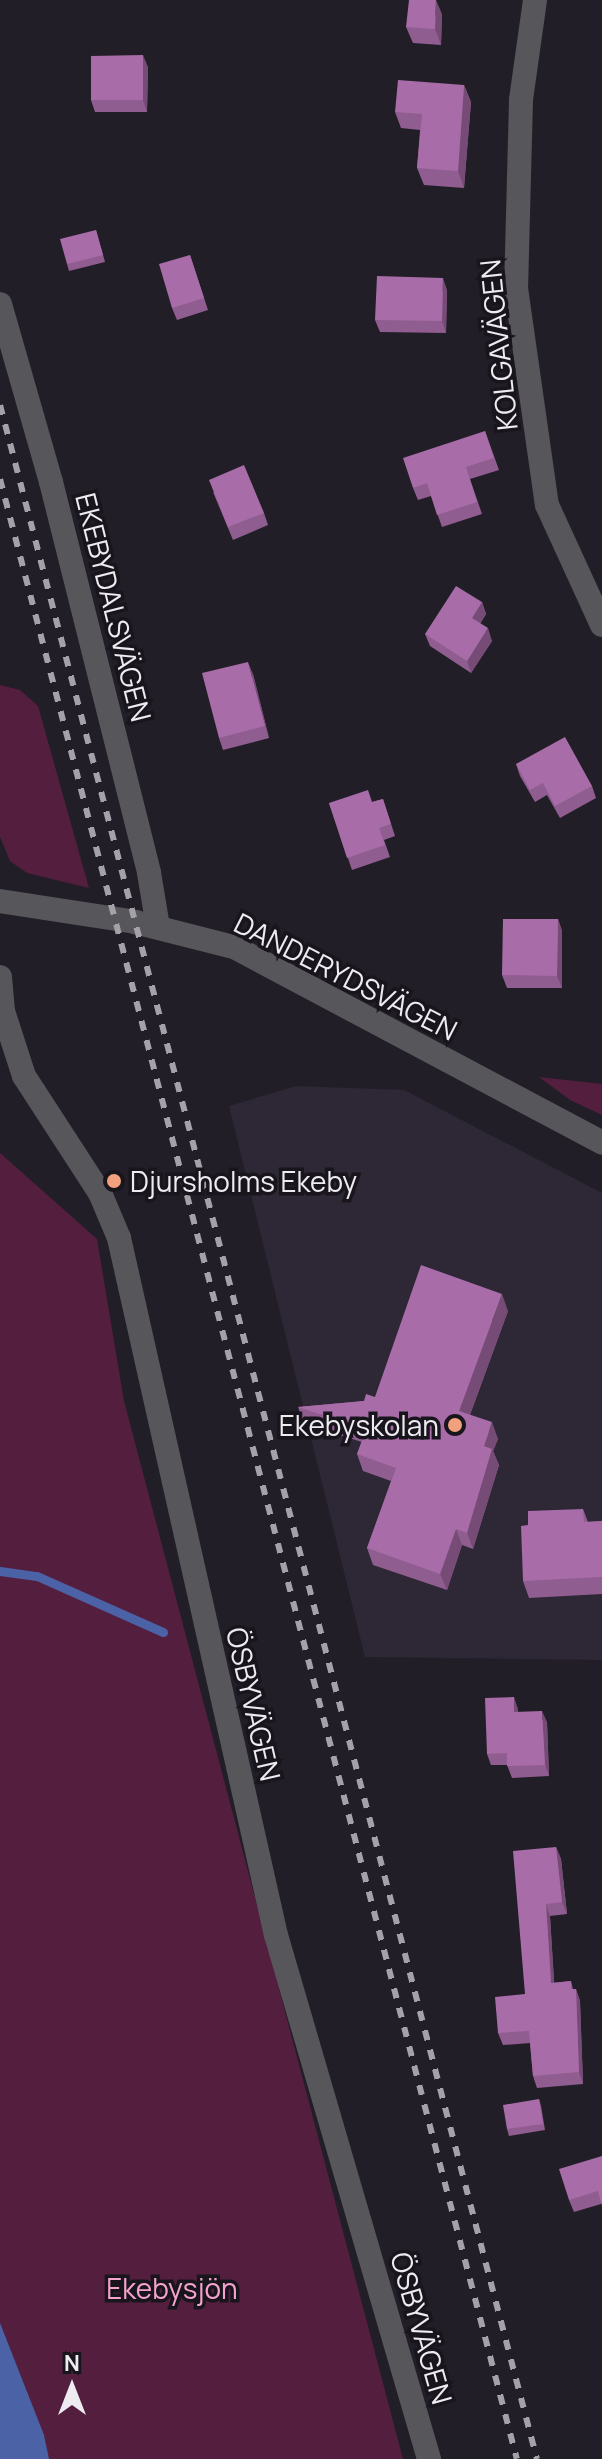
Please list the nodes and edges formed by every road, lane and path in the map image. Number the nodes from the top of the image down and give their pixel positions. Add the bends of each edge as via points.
1 (535, 0) edge
2 (0, 304) edge
3 (602, 625) edge
4 (0, 901) edge
5 (158, 927) junction
6 (0, 977) edge
7 (6, 1044) edge
8 (602, 1143) edge
9 (429, 2459) edge

1 - 3 street, KOLGAVÄGEN via 521,100 516,288 547,505
2 - 5 street, EKEBYDALSVÄGEN via 74,572
4 - 5 street, DANDERYDSVÄGEN
5 - 8 street, DANDERYDSVÄGEN via 234,947
6 - 7 street, ÖSBYVÄGEN
7 - 9 street, ÖSBYVÄGEN via 100,1193 119,1238 276,1935

